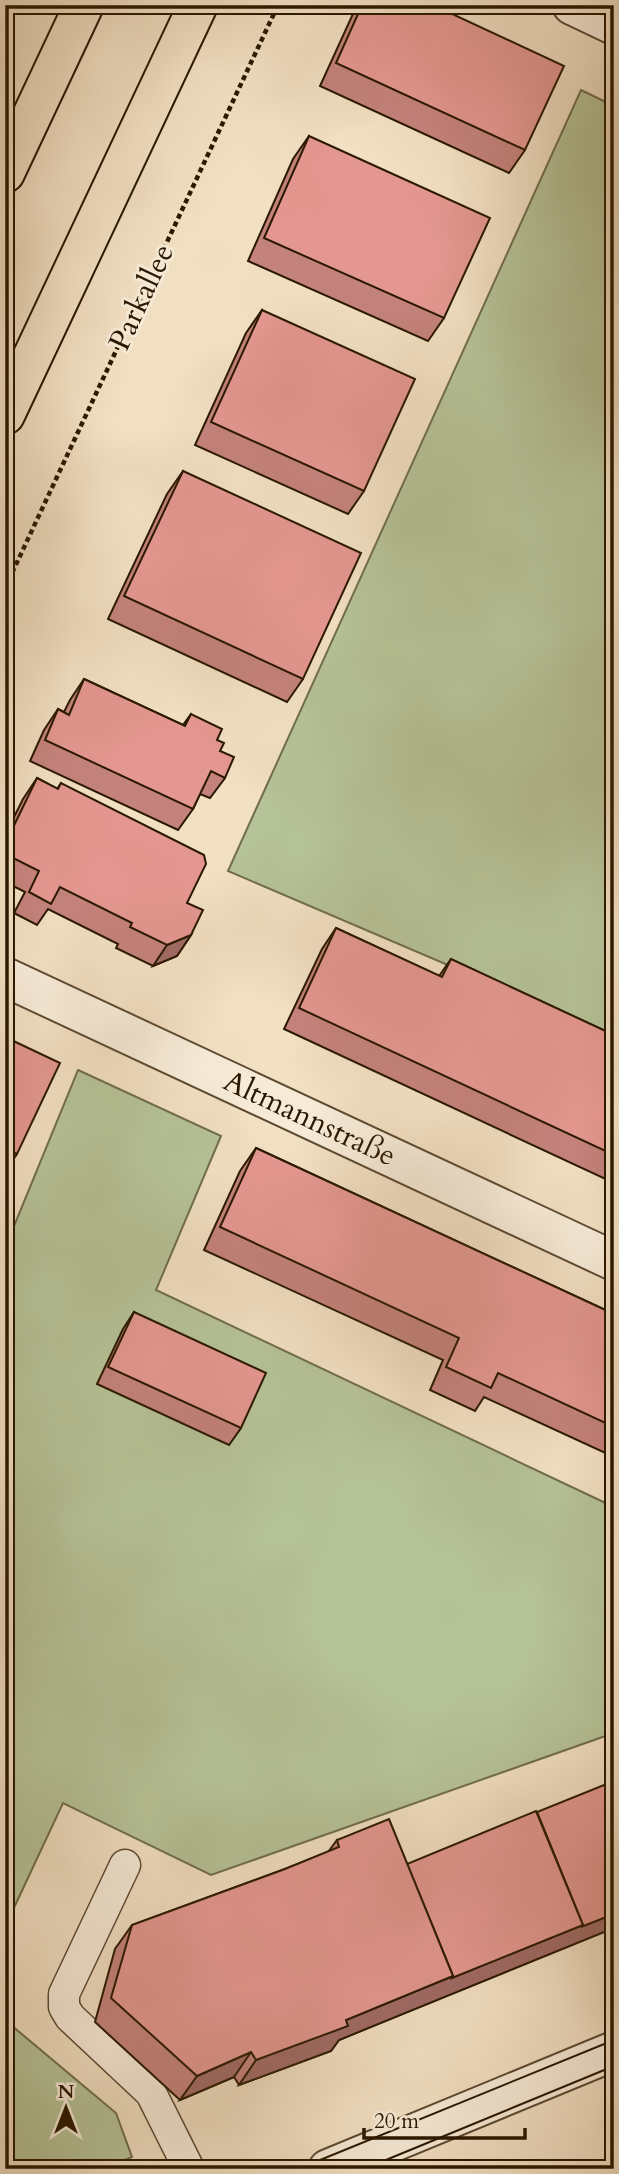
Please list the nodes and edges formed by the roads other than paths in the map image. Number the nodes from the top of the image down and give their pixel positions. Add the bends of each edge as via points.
1 (84, 5) edge
2 (198, 5) edge
3 (572, 5) edge
4 (614, 24) edge
5 (5, 173) edge
6 (5, 415) edge
7 (5, 977) edge
8 (614, 1261) edge
9 (125, 1865) dead end
10 (614, 2051) edge
11 (189, 2169) edge
12 (328, 2169) edge

1 - 5 main road
2 - 6 main road
3 - 4 street
7 - 8 street, Altmannstraße
9 - 11 lane via 64,1994 64,2007 151,2093
10 - 12 street

